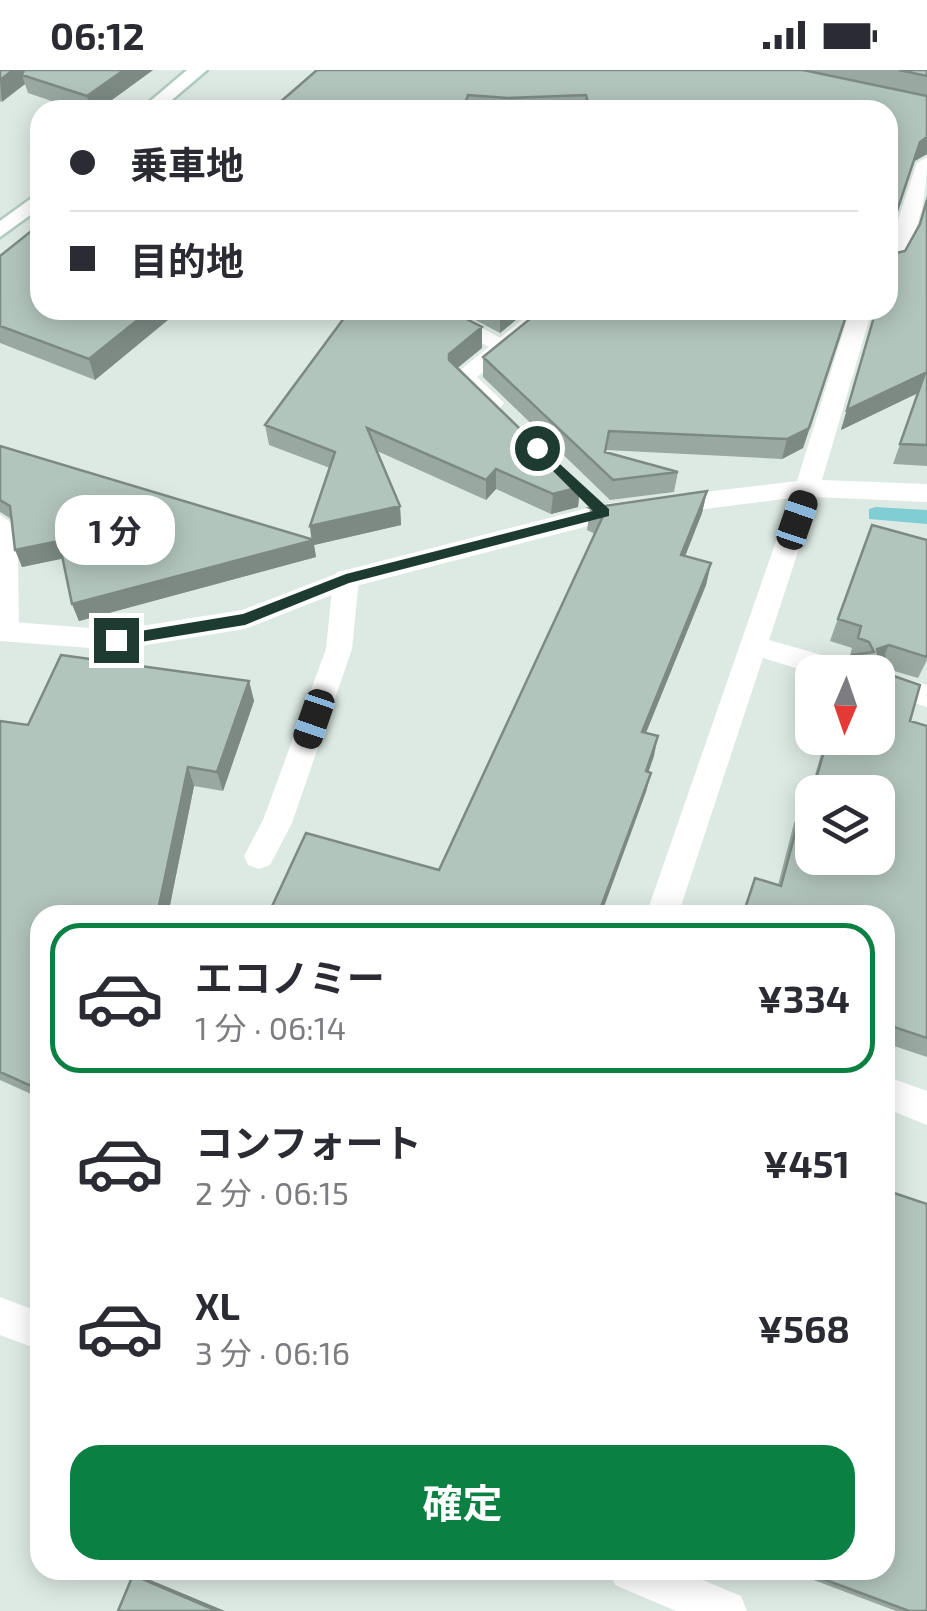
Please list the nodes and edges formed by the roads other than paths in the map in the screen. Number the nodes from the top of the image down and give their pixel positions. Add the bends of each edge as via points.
1 (198, 70) edge
2 (160, 100) edge
3 (927, 163) edge
4 (30, 206) edge
5 (0, 231) edge
6 (898, 245) edge
7 (927, 251) edge
8 (898, 255) edge
9 (451, 320) edge
10 (535, 320) edge
11 (858, 320) edge
12 (503, 345) junction
13 (515, 426) edge
14 (578, 488) edge
15 (808, 488) junction
16 (927, 493) edge
17 (604, 513) junction
18 (0, 524) edge
19 (346, 579) junction
20 (3, 632) edge
21 (754, 646) junction
22 (795, 657) edge
23 (895, 686) edge
24 (927, 696) edge
25 (259, 856) dead end
26 (665, 905) edge
27 (895, 1096) edge
28 (927, 1108) edge
29 (0, 1316) edge
30 (30, 1328) edge
31 (653, 1580) edge
32 (726, 1611) edge

1 - 2 street
3 - 6 street
4 - 5 street
7 - 8 street
9 - 12 street
10 - 12 street
11 - 15 street
12 - 13 street via 463,376
14 - 17 street
15 - 16 street
15 - 17 street
15 - 21 street
17 - 19 street
18 - 20 street
19 - 20 street via 245,619 116,640
19 - 25 street via 339,649
21 - 22 street
21 - 26 street
23 - 24 street
27 - 28 street
29 - 30 street
31 - 32 street

